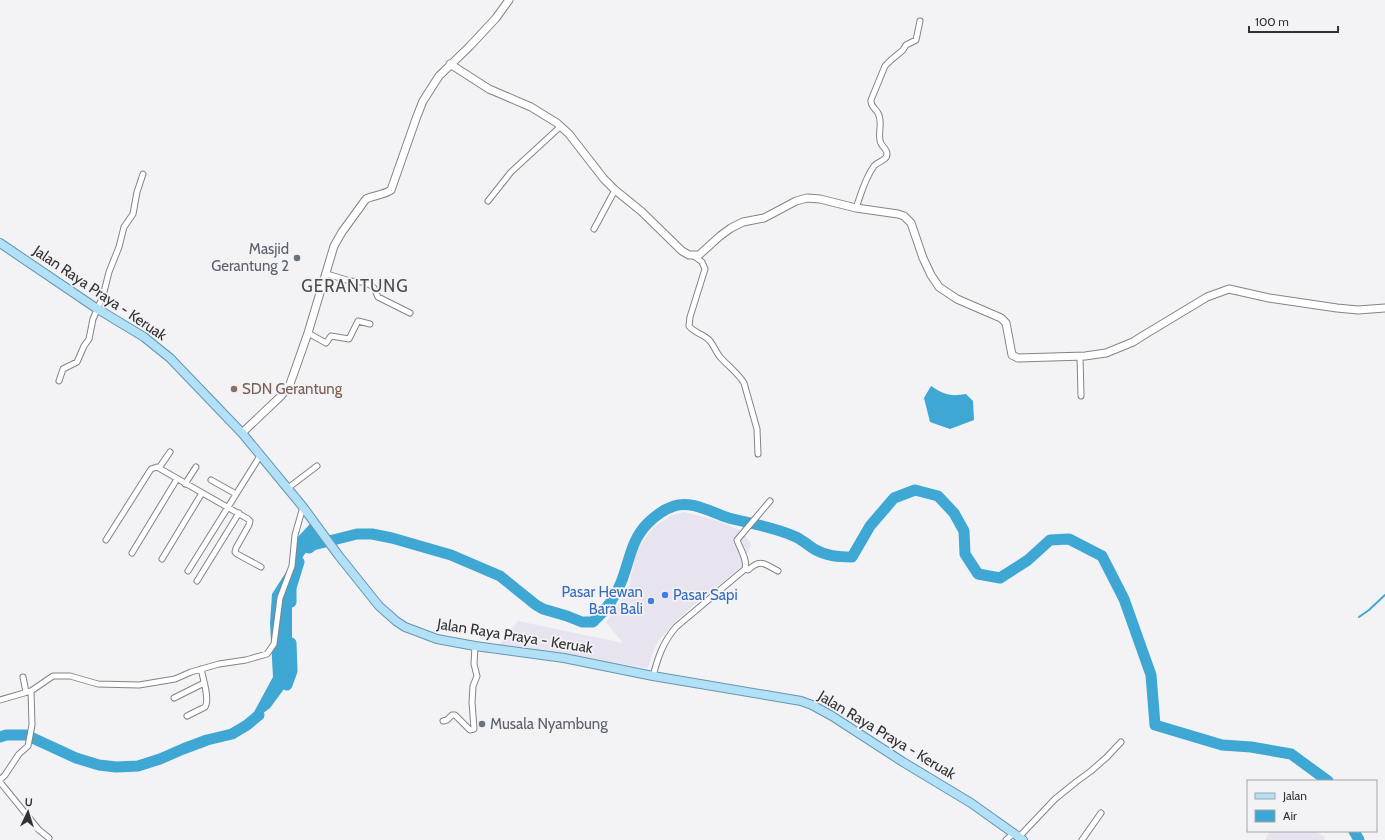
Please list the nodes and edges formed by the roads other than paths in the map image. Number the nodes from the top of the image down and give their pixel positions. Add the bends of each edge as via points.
1 (509, 0) edge
2 (920, 22) dead end
3 (450, 64) junction
4 (561, 126) junction
5 (143, 174) dead end
6 (615, 190) junction
7 (488, 201) dead end
8 (856, 208) junction
9 (594, 229) dead end
10 (0, 243) edge
11 (694, 256) junction
12 (326, 274) junction
13 (96, 308) junction
14 (1385, 308) edge
15 (410, 313) dead end
16 (370, 324) dead end
17 (308, 333) junction
18 (1080, 356) junction
19 (59, 381) dead end
20 (1081, 396) dead end
21 (242, 433) junction
22 (170, 452) dead end
23 (758, 454) dead end
24 (260, 456) junction
25 (317, 466) dead end
26 (196, 467) dead end
27 (158, 468) junction
28 (177, 479) junction
29 (211, 480) dead end
30 (185, 484) junction
31 (288, 488) junction
32 (202, 493) junction
33 (236, 494) junction
34 (770, 501) dead end
35 (303, 506) junction
36 (228, 507) junction
37 (239, 513) junction
38 (106, 540) dead end
39 (132, 553) dead end
40 (162, 559) dead end
41 (261, 567) dead end
42 (745, 569) junction
43 (188, 571) dead end
44 (778, 571) dead end
45 (197, 581) dead end
46 (475, 646) junction
47 (201, 669) junction
48 (653, 676) junction
49 (23, 677) dead end
50 (204, 683) junction
51 (29, 692) junction
52 (174, 698) dead end
53 (0, 700) edge
54 (187, 716) dead end
55 (443, 721) dead end
56 (1121, 742) dead end
57 (0, 781) edge
58 (1101, 813) dead end
59 (1018, 837) edge
60 (49, 838) dead end
61 (1006, 840) edge
62 (1082, 840) edge

1 - 3 street via 470,46
2 - 8 street via 916,40 906,44 903,50 888,62 871,100 880,116 879,140 887,156 873,168
3 - 4 street via 489,89 532,107
3 - 12 street via 439,76 424,101 402,154 391,190 366,199 334,246
4 - 6 street
4 - 7 street via 511,172
5 - 13 street via 132,214 124,227 103,296
6 - 9 street
6 - 11 street via 641,211 682,252
8 - 11 street via 820,199 802,199 764,218 743,222 731,228 701,254
8 - 18 street via 898,214 909,220 923,258 935,281 957,299 1001,318 1006,323 1011,350 1015,357
10 - 13 main road, Jalan Raya Praya - Keruak
11 - 23 street via 702,262 705,269 690,317 690,326 705,336 719,355 741,377 757,429
12 - 15 street via 370,284 378,297
12 - 17 street
13 - 19 street via 89,339 77,362 63,370
13 - 21 main road, Jalan Raya Praya - Keruak via 144,337 163,352
14 - 18 street via 1337,308 1229,289 1207,297 1133,342 1106,353
16 - 17 street via 358,321 348,339 331,336 327,343
17 - 21 street via 286,392
18 - 20 street
21 - 24 main road, Jalan Raya Praya - Keruak
22 - 27 street
24 - 31 main road, Jalan Raya Praya - Keruak
24 - 33 street
25 - 31 street
26 - 30 street
27 - 28 street
27 - 38 street via 151,469
28 - 30 street
28 - 39 street
29 - 33 street
30 - 32 street
31 - 35 main road, Jalan Raya Praya - Keruak
32 - 36 street
32 - 40 street
33 - 36 street
34 - 42 street via 737,540 746,564
35 - 46 main road, Jalan Raya Praya - Keruak via 379,606 396,621 437,639
35 - 47 street via 295,535 292,566 280,598 275,640 271,650 263,656
36 - 37 street
36 - 43 street
37 - 41 street via 250,523 236,552
37 - 45 street
42 - 44 street via 748,570 760,562
42 - 48 street via 667,637
46 - 48 main road, Jalan Raya Praya - Keruak via 564,658
46 - 55 street via 474,664 477,676 473,686 472,702 474,729 470,730 455,715
47 - 50 street
47 - 51 street via 174,679 134,686 98,684 70,676 52,676
48 - 59 main road, Jalan Raya Praya - Keruak via 791,698 812,705 971,803
49 - 51 street
50 - 52 street
50 - 54 street via 207,706
51 - 53 street
51 - 57 street via 31,730 28,746 19,754
56 - 59 street via 1102,762 1055,799
57 - 60 street via 39,830
58 - 62 street
59 - 61 street

